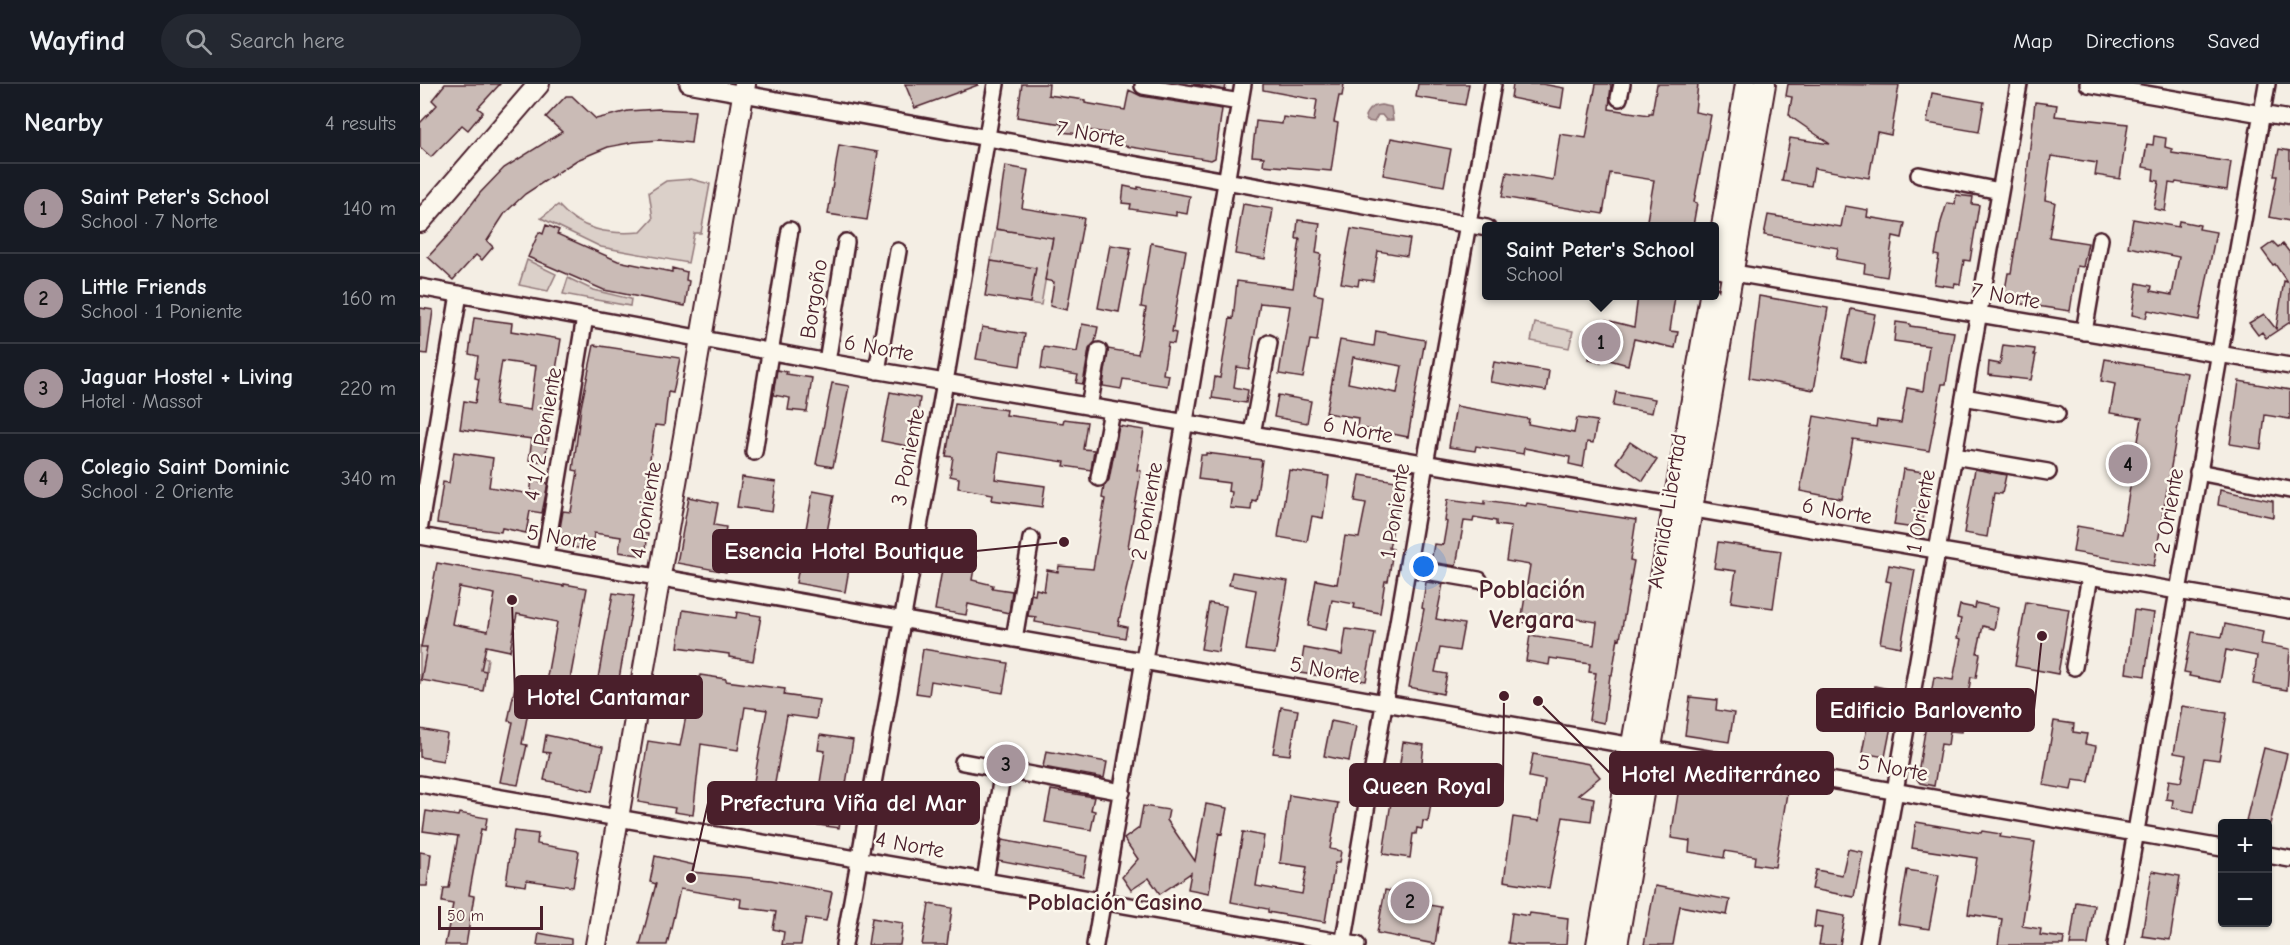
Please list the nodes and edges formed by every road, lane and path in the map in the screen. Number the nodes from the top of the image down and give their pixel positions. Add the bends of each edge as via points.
1 (539, 84) edge
2 (688, 84) edge
3 (996, 84) edge
4 (1243, 84) edge
5 (1493, 84) edge
6 (1746, 84) edge
7 (1765, 84) edge
8 (2019, 84) edge
9 (2088, 84) edge
10 (2266, 84) edge
11 (1143, 86) dead end
12 (744, 89) edge
13 (1240, 102) junction
14 (2261, 114) junction
15 (2290, 119) edge
16 (987, 138) junction
17 (1919, 176) dead end
18 (1226, 181) junction
19 (2000, 191) junction
20 (422, 216) edge
21 (1467, 225) junction
22 (1482, 227) edge
23 (790, 230) dead end
24 (2100, 239) dead end
25 (846, 242) dead end
26 (898, 251) dead end
27 (1721, 270) edge
28 (420, 287) edge
29 (459, 294) junction
30 (1709, 300) edge
31 (1716, 300) edge
32 (1979, 314) junction
33 (585, 318) junction
34 (2084, 332) junction
35 (699, 339) junction
36 (1269, 343) dead end
37 (1099, 351) dead end
38 (771, 352) junction
39 (2219, 354) junction
40 (826, 362) junction
41 (2290, 366) edge
42 (877, 371) junction
43 (945, 382) junction
44 (1964, 397) junction
45 (1089, 407) junction
46 (1112, 411) junction
47 (2057, 414) dead end
48 (1184, 423) junction
49 (1252, 434) junction
50 (754, 452) dead end
51 (1954, 456) junction
52 (1425, 464) junction
53 (2048, 472) dead end
54 (2198, 472) junction
55 (1099, 478) dead end
56 (2290, 490) edge
57 (1682, 507) junction
58 (420, 525) edge
59 (420, 536) edge
60 (1031, 539) dead end
61 (1937, 551) junction
62 (545, 557) junction
63 (1408, 568) junction
64 (2090, 576) junction
65 (659, 577) junction
66 (1479, 580) dead end
67 (2177, 591) junction
68 (2290, 610) edge
69 (901, 619) junction
70 (1014, 639) junction
71 (1144, 661) junction
72 (2074, 667) dead end
73 (1384, 703) junction
74 (1630, 745) junction
75 (1650, 749) junction
76 (963, 762) dead end
77 (1003, 770) junction
78 (420, 784) edge
79 (1895, 791) junction
80 (1122, 792) junction
81 (618, 818) junction
82 (2135, 832) junction
83 (2218, 847) edge
84 (2272, 856) edge
85 (858, 859) junction
86 (2290, 859) edge
87 (985, 881) junction
88 (1103, 901) junction
89 (1348, 944) edge
90 (596, 945) edge
91 (844, 945) edge
92 (1095, 945) edge
93 (1597, 945) edge
94 (1617, 945) edge
95 (1869, 945) edge
96 (2116, 945) edge

1 - 20 main road
2 - 12 street, 7 Norte
3 - 16 street, 3 Poniente
4 - 13 street, 2 Poniente
5 - 21 street, 1 Poniente
6 - 27 main road, Avenida Libertad
7 - 27 main road, Avenida Libertad
8 - 19 street, 1 Oriente
9 - 14 street
10 - 14 street, 2 Oriente
11 - 13 street
12 - 16 street, 7 Norte
12 - 35 main road, 4 Poniente
13 - 18 street, 2 Poniente
14 - 15 street
14 - 39 street, 2 Oriente
16 - 18 street, 7 Norte
16 - 43 street, 3 Poniente
17 - 19 street
18 - 21 street, 7 Norte
18 - 48 street, 2 Poniente
19 - 32 street, 1 Oriente
21 - 22 street, 7 Norte
21 - 52 street, 1 Poniente
23 - 38 street
24 - 34 street
25 - 40 street, Borgoño
26 - 42 street
27 - 32 street, 7 Norte
28 - 29 street, 6 Norte
29 - 33 street, 6 Norte
29 - 58 street
30 - 57 main road, Avenida Libertad
31 - 57 main road, Avenida Libertad
32 - 34 street, 7 Norte
32 - 44 street, 1 Oriente
33 - 35 street, 6 Norte
33 - 62 street, 4 1/2 Poniente
34 - 39 street, 7 Norte
35 - 38 street, 6 Norte
35 - 65 main road, 4 Poniente
36 - 49 street
37 - 45 street
38 - 40 street, 6 Norte
38 - 50 street
39 - 41 street, 7 Norte
39 - 54 street, 2 Oriente
40 - 42 street, 6 Norte
42 - 43 street, 6 Norte
43 - 45 street, 6 Norte
43 - 69 street, 3 Poniente
44 - 47 street
44 - 51 street, 1 Oriente
45 - 46 street, 6 Norte
46 - 48 street, 6 Norte
46 - 55 street
48 - 49 street, 6 Norte
48 - 71 street, 2 Poniente
49 - 52 street, 6 Norte
51 - 53 street
51 - 61 street, 1 Oriente
52 - 57 street, 6 Norte
52 - 63 street, 1 Poniente
54 - 56 street
54 - 67 street, 2 Oriente
57 - 61 street, 6 Norte
57 - 74 main road, Avenida Libertad
57 - 75 main road, Avenida Libertad
59 - 62 street, 5 Norte
60 - 70 street
61 - 64 street, 6 Norte
61 - 79 street, 1 Oriente
62 - 65 street, 5 Norte
63 - 66 street
63 - 73 street, 1 Poniente
64 - 67 street, 6 Norte
64 - 72 street
65 - 69 street, 5 Norte
65 - 81 main road, 4 Poniente
67 - 68 street, 6 Norte
67 - 82 street, 2 Oriente
69 - 70 street, 5 Norte
69 - 85 street, 3 Poniente
70 - 71 street, 5 Norte
71 - 73 street, 5 Norte
71 - 80 street, 2 Poniente
73 - 74 street, 5 Norte
73 - 89 street, 1 Poniente
74 - 75 street, 5 Norte
74 - 93 main road, Avenida Libertad
75 - 79 street, 5 Norte
75 - 94 main road, Avenida Libertad
76 - 77 street
77 - 80 street
77 - 87 street
78 - 81 street, 4 Norte
79 - 82 street, 5 Norte
79 - 95 street, 1 Oriente
80 - 88 street, 2 Poniente
81 - 85 street, 4 Norte
81 - 90 main road, 4 Poniente
82 - 83 street, 5 Norte
82 - 96 street, 2 Oriente
84 - 86 street
85 - 87 street, 4 Norte
85 - 91 street, 3 Poniente
87 - 88 street, 4 Norte
88 - 89 street, 4 Norte
88 - 92 street, 2 Poniente

